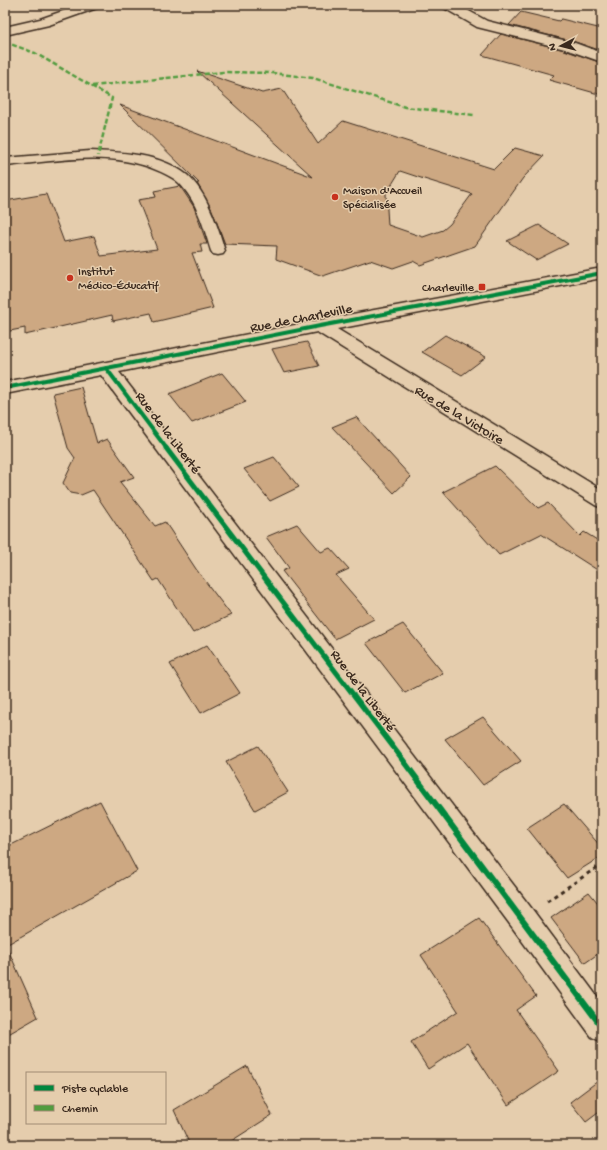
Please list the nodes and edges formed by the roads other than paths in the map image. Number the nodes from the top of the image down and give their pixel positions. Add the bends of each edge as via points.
1 (92, 5) edge
2 (448, 5) edge
3 (5, 31) edge
4 (602, 58) edge
5 (5, 162) edge
6 (218, 251) dead end
7 (602, 273) edge
8 (320, 326) junction
9 (106, 368) junction
10 (5, 388) edge
11 (602, 500) edge
12 (602, 1027) edge

1 - 3 street via 44,22
2 - 4 street via 482,24 570,46
5 - 6 lane via 87,155 160,164 184,179 199,201
7 - 8 street, Rue de Charleville
8 - 9 street, Rue de Charleville
8 - 11 street, Rue de la Victoire
9 - 10 street, Rue de Charleville
9 - 12 street, Rue de la Liberté

